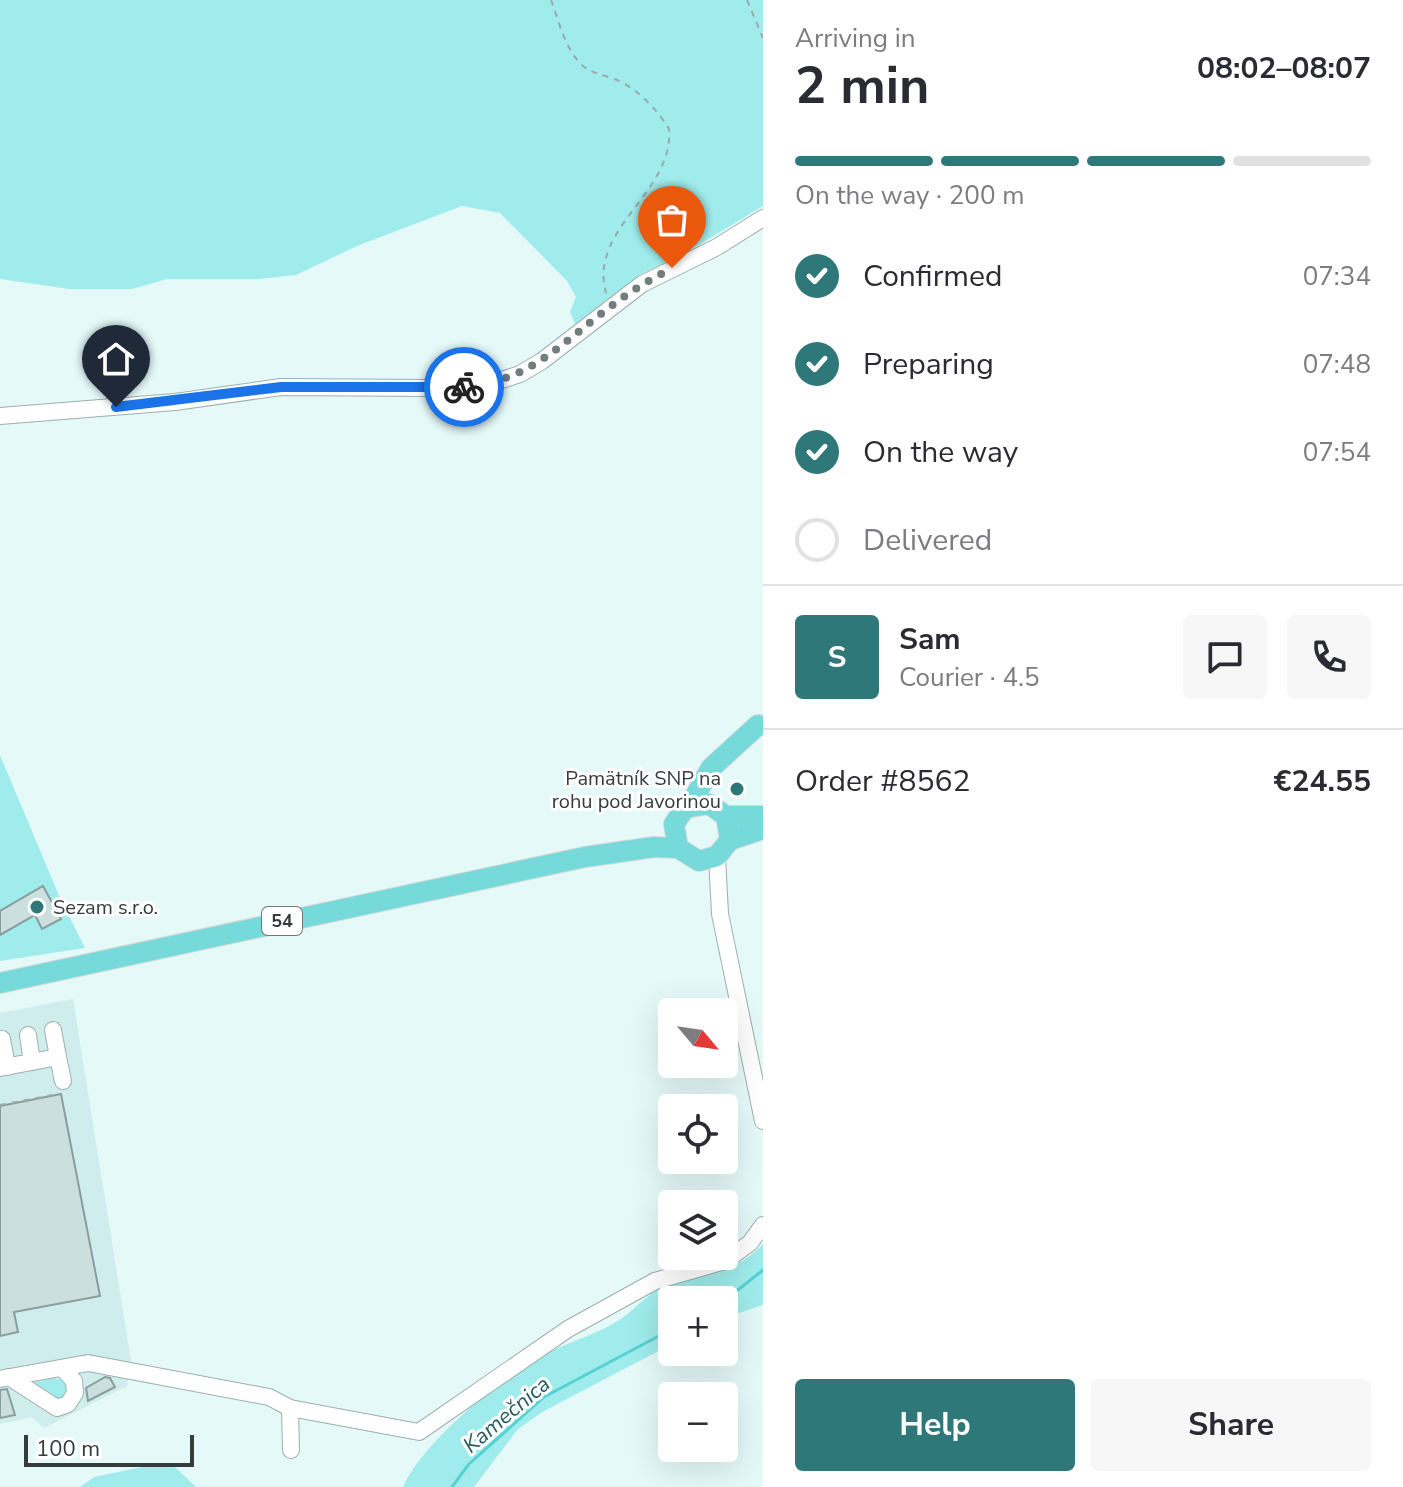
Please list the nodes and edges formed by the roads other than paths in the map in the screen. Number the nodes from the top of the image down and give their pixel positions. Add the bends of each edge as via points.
1 (763, 218) edge
2 (0, 416) edge
3 (760, 723) edge
4 (690, 805) junction
5 (722, 812) junction
6 (763, 816) edge
7 (674, 824) junction
8 (763, 829) edge
9 (724, 848) junction
10 (685, 854) junction
11 (585, 857) junction
12 (720, 914) junction
13 (0, 983) edge
14 (53, 1030) dead end
15 (28, 1035) dead end
16 (2, 1039) edge
17 (58, 1057) junction
18 (32, 1062) junction
19 (3, 1068) edge
20 (64, 1087) road end
21 (763, 1121) edge
22 (763, 1225) edge
23 (62, 1368) junction
24 (4, 1378) edge
25 (290, 1408) junction
26 (291, 1450) dead end

1 - 2 street via 642,284 542,361 496,382 431,388 281,387 175,402
3 - 4 main road via 711,768
3 - 5 main road via 716,780
4 - 5 main road
4 - 7 main road, 54
5 - 6 main road
5 - 9 main road
7 - 10 main road
7 - 11 main road, 54 via 649,838
8 - 9 main road, 54
9 - 10 main road, 54 via 706,861
9 - 12 street
10 - 11 main road, 54 via 654,847
10 - 12 street via 708,881
11 - 13 main road, 54
12 - 21 street
14 - 17 street
15 - 18 street
16 - 19 street
17 - 18 street
17 - 20 street
18 - 19 street
22 - 25 street via 750,1243 725,1261 655,1281 568,1329 419,1432
23 - 24 street
23 - 24 street via 74,1381 75,1393 57,1408
23 - 25 street via 88,1363 125,1369 269,1397
25 - 26 street

